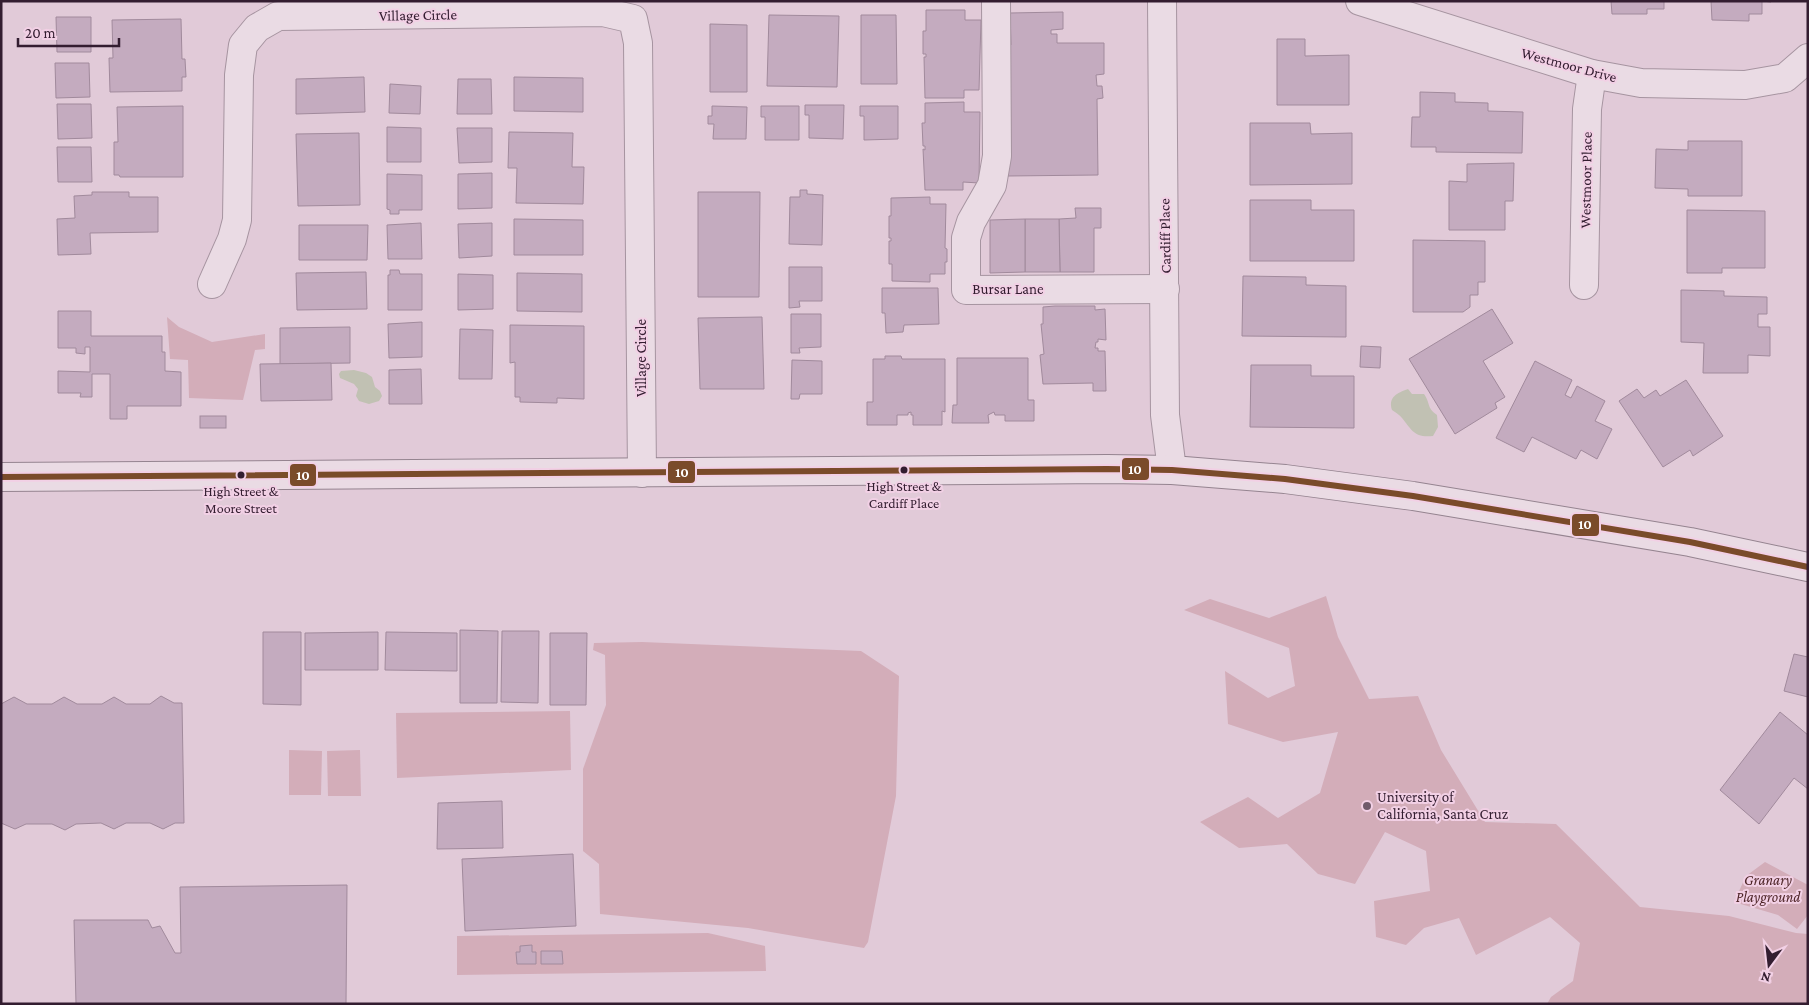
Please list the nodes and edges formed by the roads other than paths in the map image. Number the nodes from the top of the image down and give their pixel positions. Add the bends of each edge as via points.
1 (996, 1) edge
2 (1162, 1) edge
3 (1360, 1) edge
4 (1808, 58) edge
5 (1592, 74) junction
6 (212, 284) dead end
7 (1584, 285) dead end
8 (1165, 289) junction
9 (1172, 470) junction
10 (642, 473) junction
11 (1, 476) edge
12 (1808, 567) edge

1 - 8 street, Bursar Lane via 997,156 992,186 971,222 966,238 966,290
2 - 8 street, Cardiff Place
3 - 5 street, Westmoor Drive
4 - 5 street, Westmoor Drive via 1785,78 1745,85 1640,83
5 - 7 street, Westmoor Place via 1586,110
6 - 10 street, Village Circle via 237,220 239,75 243,45 256,28 278,16 603,12 633,19 638,43
8 - 9 street, Cardiff Place via 1165,415
9 - 10 street
9 - 12 street via 1285,479 1414,496 1690,542
10 - 11 street

